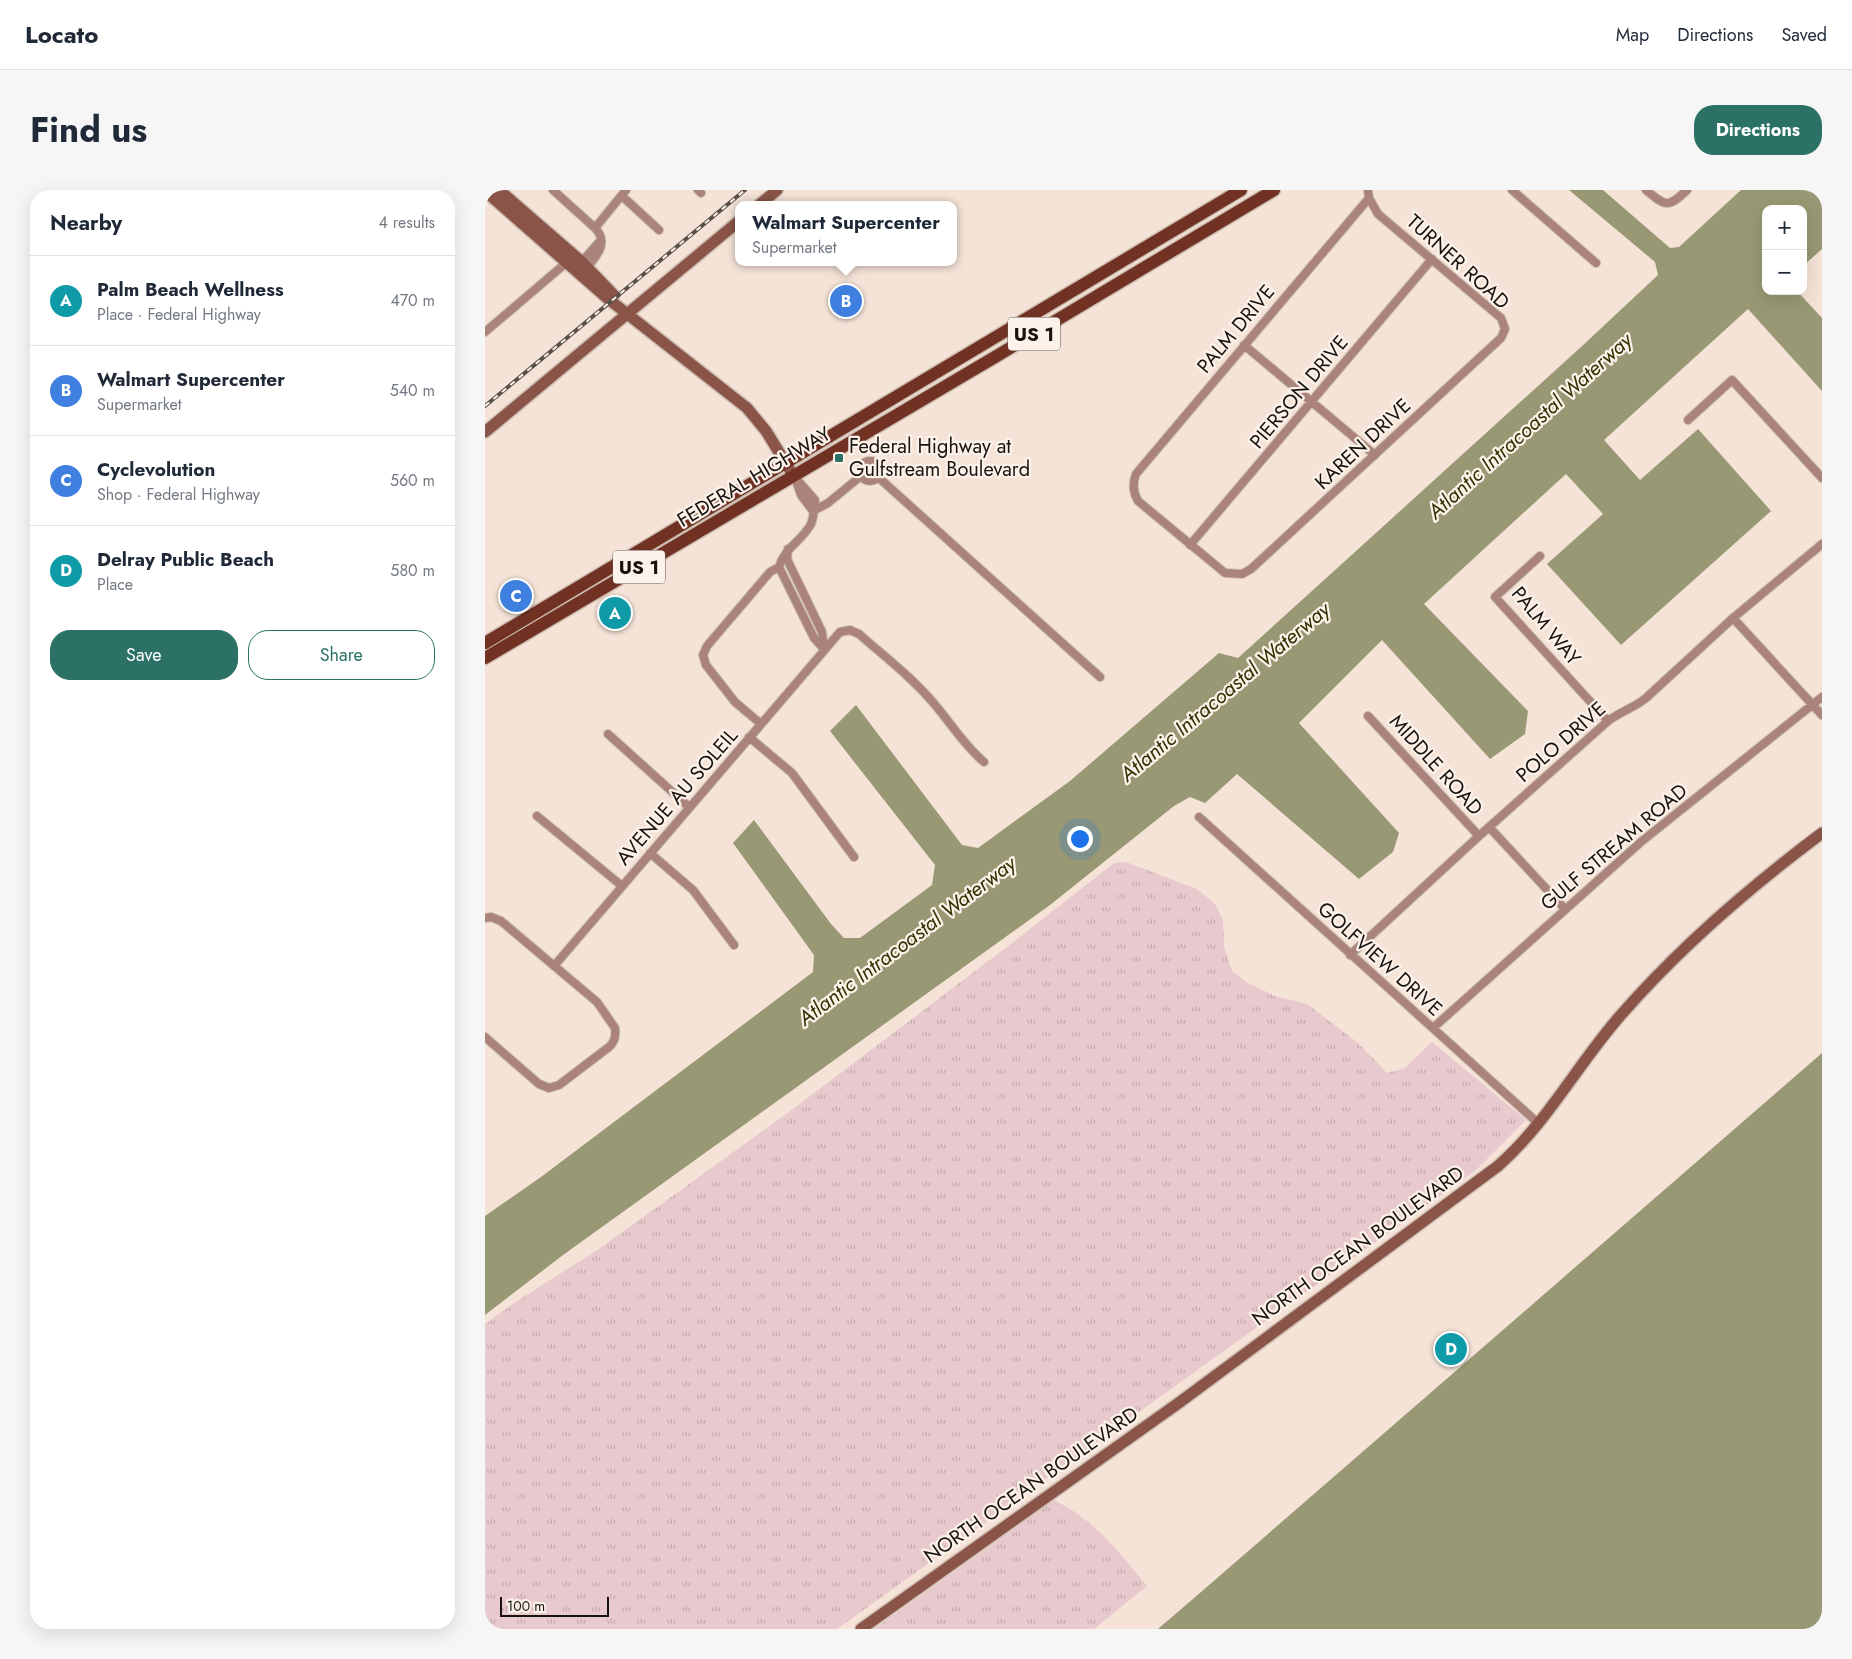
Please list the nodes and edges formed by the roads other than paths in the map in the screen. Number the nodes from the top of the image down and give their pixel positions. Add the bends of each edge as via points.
1 (499, 190) edge
2 (553, 190) edge
3 (777, 190) edge
4 (1241, 190) edge
5 (1274, 190) edge
6 (1361, 190) edge
7 (1512, 190) edge
8 (1646, 190) edge
9 (1687, 190) edge
10 (485, 191) edge
11 (624, 193) edge
12 (1369, 194) edge
13 (764, 201) edge
14 (735, 224) edge
15 (595, 228) junction
16 (659, 230) dead end
17 (1161, 237) junction
18 (1432, 259) junction
19 (1596, 263) dead end
20 (578, 268) junction
21 (1056, 300) junction
22 (1067, 314) junction
23 (627, 315) junction
24 (1505, 329) joint
25 (485, 332) edge
26 (1244, 345) junction
27 (978, 346) junction
28 (995, 357) junction
29 (966, 374) junction
30 (1311, 402) junction
31 (1688, 420) dead end
32 (485, 432) edge
33 (1375, 455) junction
34 (787, 463) junction
35 (793, 475) junction
36 (861, 476) junction
37 (877, 477) junction
38 (1822, 478) edge
39 (813, 511) junction
40 (1822, 544) edge
41 (1190, 545) junction
42 (788, 550) junction
43 (1540, 556) dead end
44 (779, 567) junction
45 (597, 576) junction
46 (567, 594) junction
47 (580, 602) junction
48 (559, 614) junction
49 (1733, 618) junction
50 (485, 643) edge
51 (824, 649) junction
52 (485, 658) edge
53 (1100, 677) dead end
54 (1822, 697) edge
55 (1813, 704) junction
56 (1822, 715) edge
57 (1368, 716) dead end
58 (1608, 721) junction
59 (761, 724) junction
60 (608, 734) dead end
61 (749, 737) junction
62 (984, 762) dead end
63 (689, 807) junction
64 (537, 816) dead end
65 (1199, 817) dead end
66 (1489, 827) junction
67 (1822, 833) edge
68 (1479, 836) junction
69 (650, 853) junction
70 (854, 857) dead end
71 (621, 886) junction
72 (1565, 909) junction
73 (485, 918) edge
74 (734, 945) dead end
75 (1350, 955) junction
76 (554, 966) junction
77 (1433, 1028) junction
78 (485, 1037) edge
79 (1539, 1124) junction
80 (861, 1629) edge

1 - 20 main road
2 - 15 street
3 - 13 main road
4 - 17 main road, FEDERAL HIGHWAY / US 1
5 - 22 main road, FEDERAL HIGHWAY / US 1
6 - 12 street, TURNER ROAD via 1365,197
7 - 19 street
8 - 9 street via 1666,204
10 - 20 main road
11 - 15 street
11 - 16 street
12 - 18 street, TURNER ROAD via 1378,214
12 - 26 street, PALM DRIVE
14 - 23 main road
15 - 20 street via 601,240 600,250
17 - 21 main road, FEDERAL HIGHWAY / US 1
17 - 22 main road via 1161,246 1152,257 1078,301
18 - 24 street, TURNER ROAD via 1501,318
18 - 30 street, PIERSON DRIVE
20 - 23 main road
20 - 25 street
21 - 27 main road, FEDERAL HIGHWAY / US 1
21 - 28 main road via 1050,310 1001,339 994,350
22 - 28 main road, FEDERAL HIGHWAY / US 1
23 - 32 main road
23 - 34 main road via 747,408
24 - 33 street, KAREN DRIVE via 1501,338
26 - 30 street
26 - 41 street, PALM DRIVE via 1139,469 1133,485 1138,501
27 - 29 main road via 977,360
27 - 34 main road, FEDERAL HIGHWAY / US 1
28 - 29 main road, FEDERAL HIGHWAY / US 1
29 - 35 main road, FEDERAL HIGHWAY / US 1
30 - 33 street
30 - 41 street, PIERSON DRIVE
31 - 38 street via 1732,380
33 - 41 street, KAREN DRIVE via 1251,569 1236,575 1220,571
34 - 35 main road
34 - 45 main road, FEDERAL HIGHWAY / US 1
35 - 39 street via 815,500
35 - 47 main road, FEDERAL HIGHWAY / US 1
36 - 37 street via 869,481
36 - 37 street via 861,466 869,461 877,465
36 - 39 street
37 - 53 street
39 - 42 street via 809,526
40 - 49 street, POLO DRIVE
42 - 44 street
42 - 51 street via 787,560 822,632
43 - 58 street, PALM WAY via 1495,598
44 - 51 street via 814,638
44 - 59 street via 770,572 707,646 703,655 706,665 735,702
45 - 46 main road, FEDERAL HIGHWAY / US 1
45 - 47 main road
46 - 48 main road
46 - 50 main road, FEDERAL HIGHWAY / US 1
47 - 48 main road, FEDERAL HIGHWAY / US 1
48 - 52 main road, FEDERAL HIGHWAY / US 1
49 - 55 street
49 - 58 street, POLO DRIVE via 1646,698
51 - 59 street, AVENUE AU SOLEIL
51 - 62 street, AVENUE AU SOLEIL via 840,632 850,630 859,634 916,684
54 - 55 street, GULF STREAM ROAD
55 - 56 street
55 - 72 street, GULF STREAM ROAD via 1642,841
57 - 68 street, MIDDLE ROAD
58 - 66 street, POLO DRIVE
59 - 61 street, AVENUE AU SOLEIL
60 - 63 street
61 - 63 street, AVENUE AU SOLEIL
61 - 70 street via 792,773
63 - 69 street, AVENUE AU SOLEIL
64 - 71 street
65 - 75 street, GOLFVIEW DRIVE
66 - 68 street, POLO DRIVE
66 - 72 street, MIDDLE ROAD
67 - 79 main road, NORTH OCEAN BOULEVARD via 1731,907 1646,987 1595,1046
68 - 75 street, POLO DRIVE
69 - 71 street, AVENUE AU SOLEIL
69 - 74 street via 693,890
71 - 76 street, AVENUE AU SOLEIL
72 - 77 street, GULF STREAM ROAD
73 - 76 street via 501,921
75 - 77 street, GOLFVIEW DRIVE
76 - 78 street via 597,1002 615,1028 613,1044 549,1088 539,1084
77 - 79 street, GOLFVIEW DRIVE
79 - 80 main road, NORTH OCEAN BOULEVARD via 1498,1166 1187,1397

